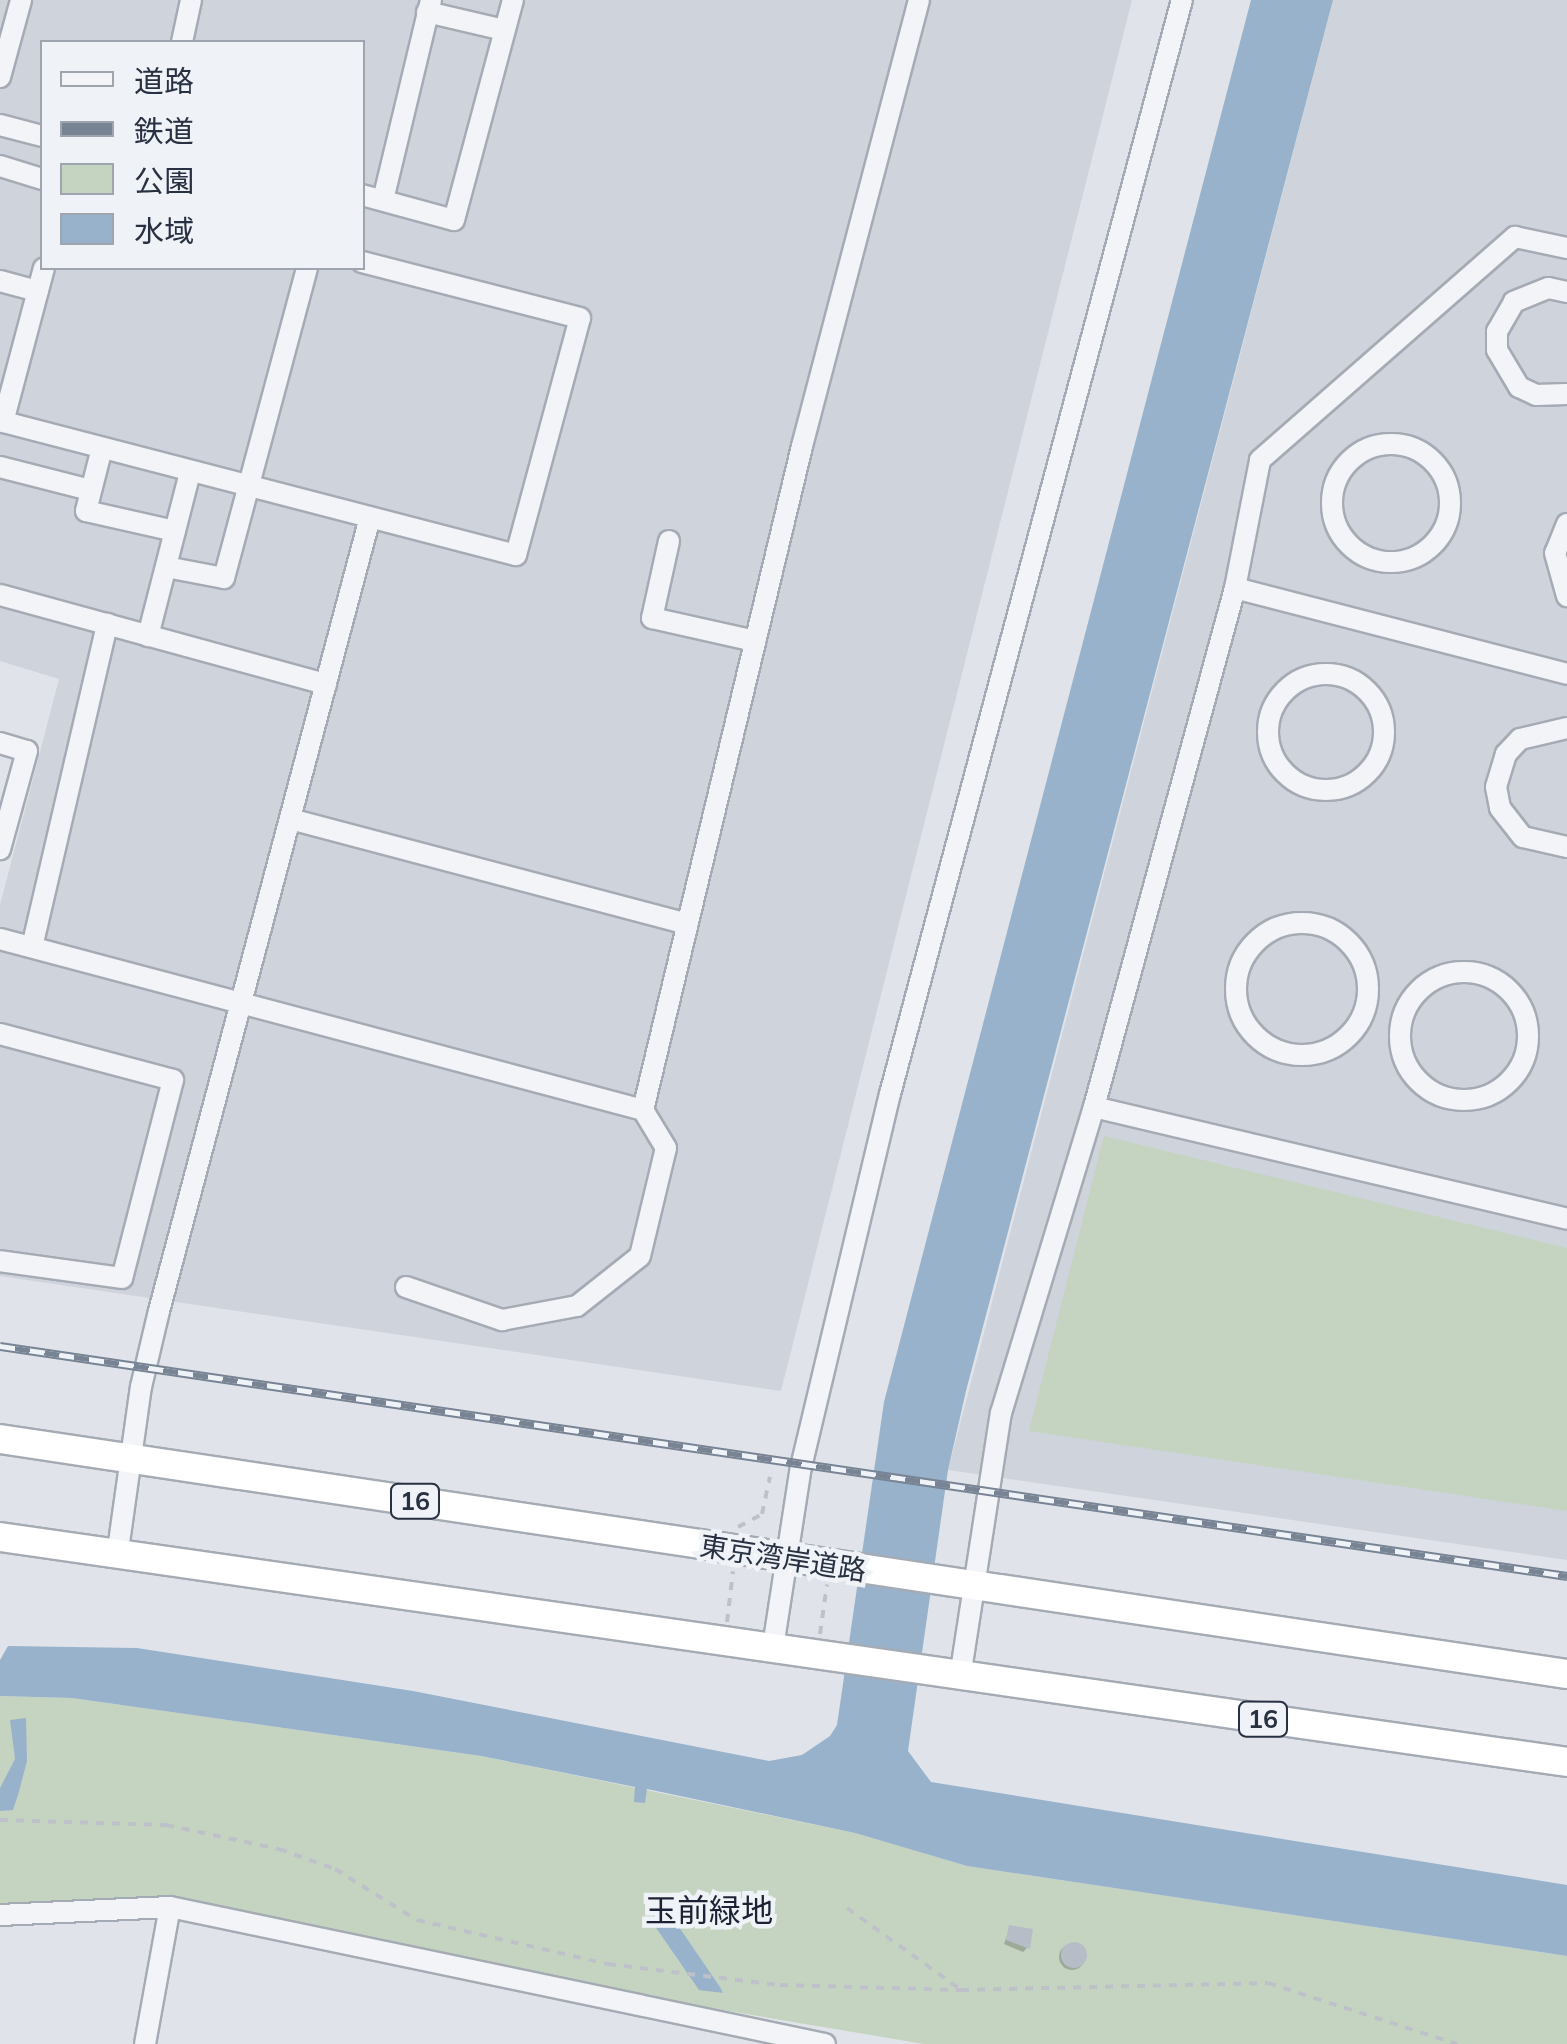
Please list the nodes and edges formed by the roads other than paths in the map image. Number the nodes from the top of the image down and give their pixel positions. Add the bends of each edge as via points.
1 (20, 0) edge
2 (191, 0) edge
3 (512, 0) edge
4 (919, 0) edge
5 (1182, 0) edge
6 (429, 6) edge
7 (504, 30) junction
8 (182, 40) edge
9 (0, 78) edge
10 (0, 125) edge
11 (40, 135) edge
12 (0, 166) edge
13 (40, 177) edge
14 (373, 198) edge
15 (1567, 248) edge
16 (365, 263) edge
17 (43, 270) edge
18 (306, 270) edge
19 (0, 280) edge
20 (38, 291) junction
21 (1567, 292) edge
22 (1567, 394) edge
23 (2, 421) edge
24 (102, 448) junction
25 (1424, 454) joint
26 (0, 467) edge
27 (190, 472) junction
28 (245, 487) junction
29 (90, 490) junction
30 (368, 521) junction
31 (1567, 524) edge
32 (175, 531) junction
33 (669, 540) dead end
34 (166, 566) junction
35 (1234, 588) junction
36 (0, 595) edge
37 (1567, 596) edge
38 (107, 624) junction
39 (148, 636) junction
40 (756, 641) junction
41 (1567, 674) edge
42 (326, 684) junction
43 (1368, 691) joint
44 (1567, 728) edge
45 (0, 743) edge
46 (290, 819) junction
47 (1567, 847) edge
48 (0, 849) edge
49 (688, 924) junction
50 (0, 939) edge
51 (32, 947) junction
52 (1354, 948) joint
53 (1516, 998) joint
54 (240, 1004) junction
55 (0, 1034) edge
56 (1094, 1107) junction
57 (643, 1110) junction
58 (1567, 1220) edge
59 (0, 1261) edge
60 (406, 1287) dead end
61 (0, 1438) edge
62 (130, 1457) junction
63 (0, 1536) edge
64 (117, 1557) junction
65 (786, 1558) junction
66 (973, 1588) junction
67 (772, 1647) junction
68 (1567, 1674) edge
69 (960, 1677) junction
70 (1567, 1762) edge
71 (170, 1907) junction
72 (0, 1915) edge
73 (767, 2039) edge
74 (145, 2044) edge
75 (825, 2044) edge

1 - 9 street
2 - 8 street
3 - 7 street
4 - 40 street
5 - 65 street via 890,1094 801,1466
6 - 7 street
6 - 14 street
7 - 14 street via 454,220
10 - 11 street
12 - 13 street
15 - 35 street via 1515,237 1260,460
16 - 30 street via 580,318 516,556
17 - 20 street
18 - 28 street
19 - 20 street
20 - 23 street
21 - 22 street via 1548,288 1514,302 1498,331 1497,350 1519,387 1536,395
23 - 24 street
24 - 27 street
24 - 29 street
25 - 25 street via 1448,486 1450,507 1440,535 1406,561 1360,554 1335,522 1334,485 1344,467 1366,449 1386,444
26 - 29 street
27 - 28 street
27 - 32 street
28 - 30 street
28 - 34 street via 224,578
29 - 32 street via 86,511
30 - 42 street
31 - 37 street via 1555,553
32 - 34 street
33 - 40 street via 652,618
34 - 39 street
35 - 41 street
35 - 56 street
36 - 38 street
38 - 39 street
38 - 51 street
39 - 42 street
40 - 49 street
42 - 46 street
43 - 43 street via 1384,728 1371,770 1339,789 1318,790 1291,779 1269,746 1279,696 1313,674 1334,674
44 - 47 street via 1520,739 1506,754 1496,787 1500,808 1523,838
45 - 48 street via 27,750
46 - 49 street
46 - 54 street
49 - 57 street
50 - 51 street
51 - 54 street
52 - 52 street via 1368,992 1354,1032 1336,1047 1306,1056 1283,1053 1250,1031 1237,1003 1236,980 1250,948 1268,933 1306,923 1329,929
53 - 53 street via 1528,1040 1512,1079 1471,1100 1449,1098 1417,1080 1405,1061 1401,1025 1422,987 1462,972 1484,975
54 - 57 street
54 - 62 street via 159,1311
55 - 59 street via 174,1080 122,1278
56 - 58 street
56 - 66 street via 1001,1413
57 - 60 street via 666,1148 640,1256 577,1306 502,1320
61 - 62 highway, 東京湾岸道路 / 16
62 - 64 street
62 - 65 highway, 東京湾岸道路 / 16 via 737,1539
63 - 64 highway, 16
64 - 67 highway, 16
65 - 66 highway, 東京湾岸道路 / 16
65 - 67 street
66 - 68 highway, 東京湾岸道路 / 16
66 - 69 street
67 - 69 highway, 16
69 - 70 highway, 16
71 - 72 street
71 - 73 street
71 - 74 street
73 - 75 street

